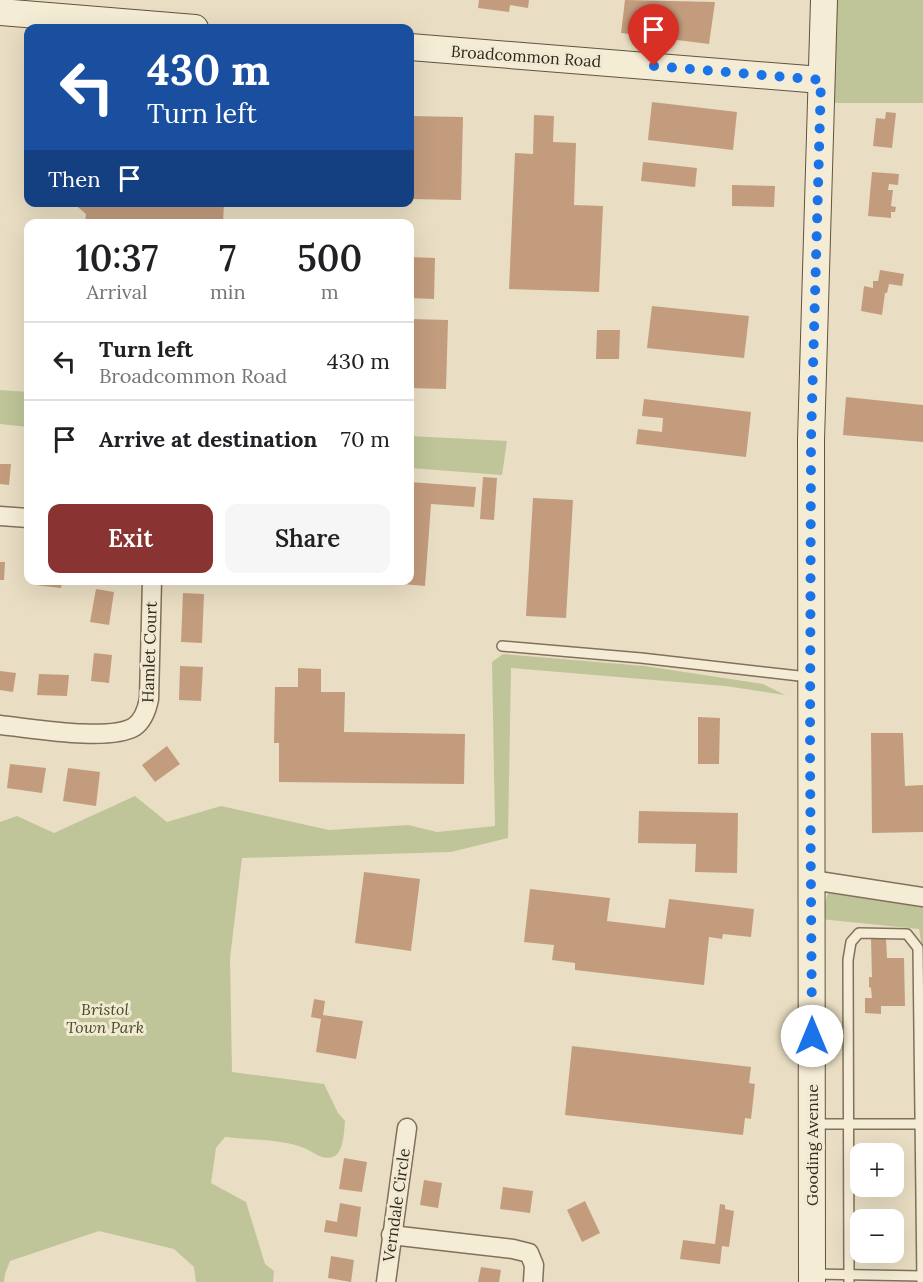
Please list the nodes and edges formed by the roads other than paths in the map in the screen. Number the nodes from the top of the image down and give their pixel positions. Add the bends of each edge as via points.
1 (824, 0) edge
2 (0, 12) edge
3 (146, 24) edge
4 (414, 47) edge
5 (821, 80) junction
6 (0, 516) edge
7 (24, 518) edge
8 (152, 585) edge
9 (502, 646) dead end
10 (811, 677) junction
11 (0, 725) edge
12 (812, 880) junction
13 (923, 897) edge
14 (812, 1124) junction
15 (849, 1124) junction
16 (920, 1124) junction
17 (407, 1128) dead end
18 (922, 1179) edge
19 (392, 1235) junction
20 (812, 1278) edge
21 (849, 1279) edge
22 (922, 1279) edge
23 (386, 1282) edge
24 (533, 1282) edge

1 - 5 main road, Gooding Avenue
2 - 3 main road
4 - 5 main road, Broadcommon Road
5 - 10 main road, Gooding Avenue via 811,429
6 - 7 street
8 - 11 street, Hamlet Court via 149,699 147,711 135,726 109,734
9 - 10 lane
10 - 12 main road, Gooding Avenue
12 - 13 street
12 - 14 main road, Gooding Avenue
14 - 15 lane
14 - 20 main road, Gooding Avenue
15 - 16 lane
15 - 16 lane via 848,960 852,942 859,933 907,934 918,948
15 - 21 lane
16 - 18 lane
17 - 19 street, Verndale Circle
18 - 22 lane
19 - 23 street, Verndale Circle
19 - 24 street via 529,1253 534,1265
20 - 21 lane
21 - 22 lane

